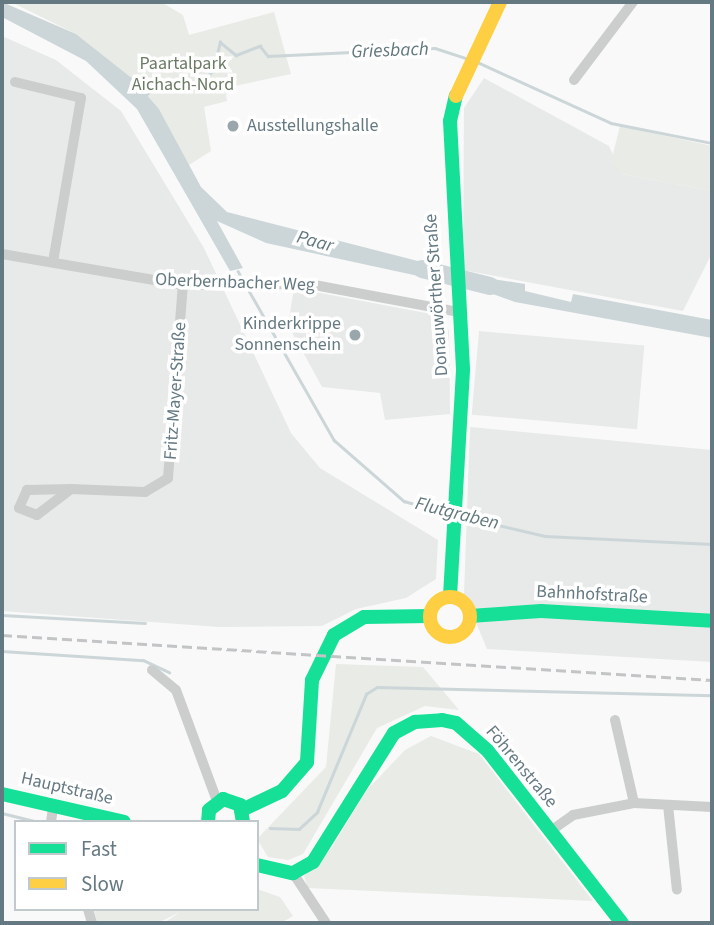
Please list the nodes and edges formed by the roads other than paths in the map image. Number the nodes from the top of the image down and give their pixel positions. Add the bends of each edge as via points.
1 (500, 2) edge
2 (633, 2) edge
3 (574, 80) dead end
4 (15, 82) dead end
5 (2, 254) edge
6 (53, 262) junction
7 (183, 285) junction
8 (459, 312) junction
9 (71, 489) junction
10 (450, 596) junction
11 (430, 616) junction
12 (470, 616) junction
13 (712, 621) edge
14 (152, 670) dead end
15 (615, 720) dead end
16 (2, 794) edge
17 (217, 800) junction
18 (634, 803) junction
19 (668, 805) junction
20 (712, 807) edge
21 (52, 814) edge
22 (243, 816) edge
23 (106, 820) edge
24 (209, 820) edge
25 (550, 832) junction
26 (259, 865) edge
27 (293, 873) junction
28 (677, 890) dead end
29 (326, 923) edge
30 (622, 923) edge

1 - 8 main road, Donauwörther Straße via 460,80 447,153
2 - 3 street
4 - 6 street via 80,98
5 - 6 street, Oberbernbacher Weg
6 - 7 street, Oberbernbacher Weg
7 - 8 street, Oberbernbacher Weg via 331,287
7 - 9 street, Fritz-Mayer-Straße via 168,478 145,492
8 - 10 main road, Donauwörther Straße via 463,369
9 - 9 street, Fritz-Mayer-Straße via 27,491 19,508 37,515
10 - 11 main road via 436,601
10 - 12 main road via 466,604
11 - 12 main road via 435,631 448,637 466,629
11 - 22 main road via 364,617 334,635 312,680 313,739 307,762 282,792
12 - 13 main road, Bahnhofstraße via 541,611
14 - 17 street via 176,690
15 - 18 street
16 - 21 main road, Hauptstraße
17 - 22 main road via 229,799
17 - 24 main road
18 - 19 street
18 - 25 street via 573,815
19 - 20 street
19 - 28 street
21 - 23 main road, Hauptstraße
25 - 27 main road, Föhrenstraße via 488,751 456,723 428,719 394,733 323,850
25 - 30 main road, Föhrenstraße
26 - 27 main road
27 - 29 street

